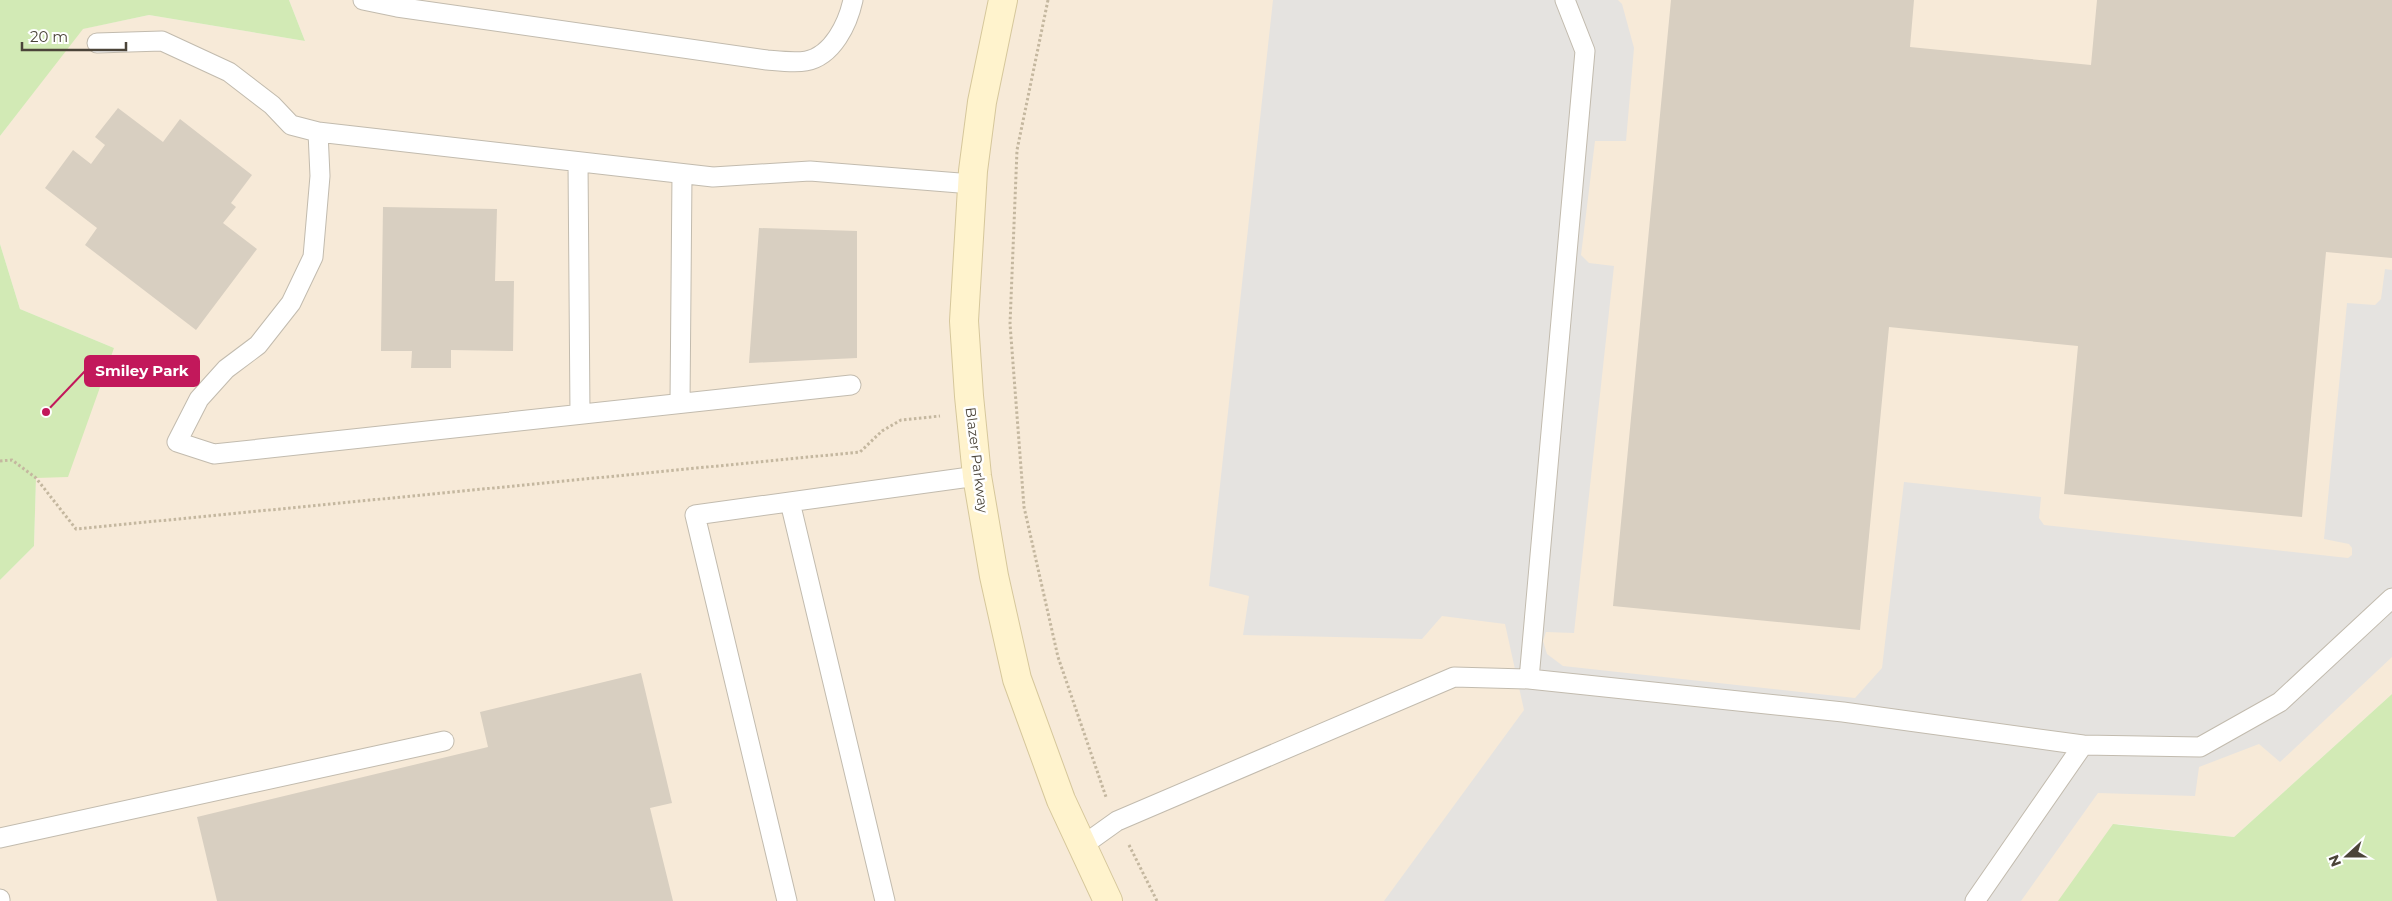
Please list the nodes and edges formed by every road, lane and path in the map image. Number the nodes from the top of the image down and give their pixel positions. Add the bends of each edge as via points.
1 (363, 0) edge
2 (853, 0) edge
3 (1003, 0) edge
4 (1048, 0) edge
5 (1565, 0) edge
6 (97, 43) dead end
7 (318, 132) junction
8 (578, 162) junction
9 (682, 174) junction
10 (972, 184) junction
11 (851, 385) dead end
12 (680, 403) junction
13 (970, 412) junction
14 (580, 414) junction
15 (0, 461) edge
16 (978, 476) junction
17 (790, 502) junction
18 (2392, 598) edge
19 (1529, 679) junction
20 (444, 741) dead end
21 (2083, 744) junction
22 (1117, 821) junction
23 (0, 838) edge
24 (1082, 846) junction
25 (787, 901) edge
26 (885, 901) edge
27 (1108, 901) edge
28 (1157, 901) edge
29 (1974, 901) edge

1 - 2 lane via 767,60 807,61 832,47 849,17
3 - 10 street, Blazer Parkway via 982,102
4 - 22 path via 1017,150 1010,324 1024,507 1058,657 1102,790
5 - 19 lane via 1585,51
6 - 7 lane via 162,41 229,72 272,105 291,125
7 - 8 lane
7 - 14 lane via 320,176 313,257 290,303 258,345 226,370 199,398 177,442 214,454
8 - 9 lane
8 - 14 lane
9 - 10 lane via 713,178 810,171
9 - 12 lane
10 - 13 street, Blazer Parkway via 964,321
11 - 12 lane
12 - 14 lane
13 - 15 path via 901,420 882,431 860,452 76,529 36,478 12,460
13 - 16 street, Blazer Parkway
16 - 17 lane
16 - 24 street, Blazer Parkway via 994,576 1017,679 1061,800
17 - 25 lane via 695,515
17 - 26 lane
18 - 21 lane via 2280,702 2200,747
19 - 21 lane via 1843,712
19 - 22 lane via 1454,677
20 - 23 lane
21 - 29 lane
22 - 24 lane
22 - 28 path
24 - 27 street, Blazer Parkway

